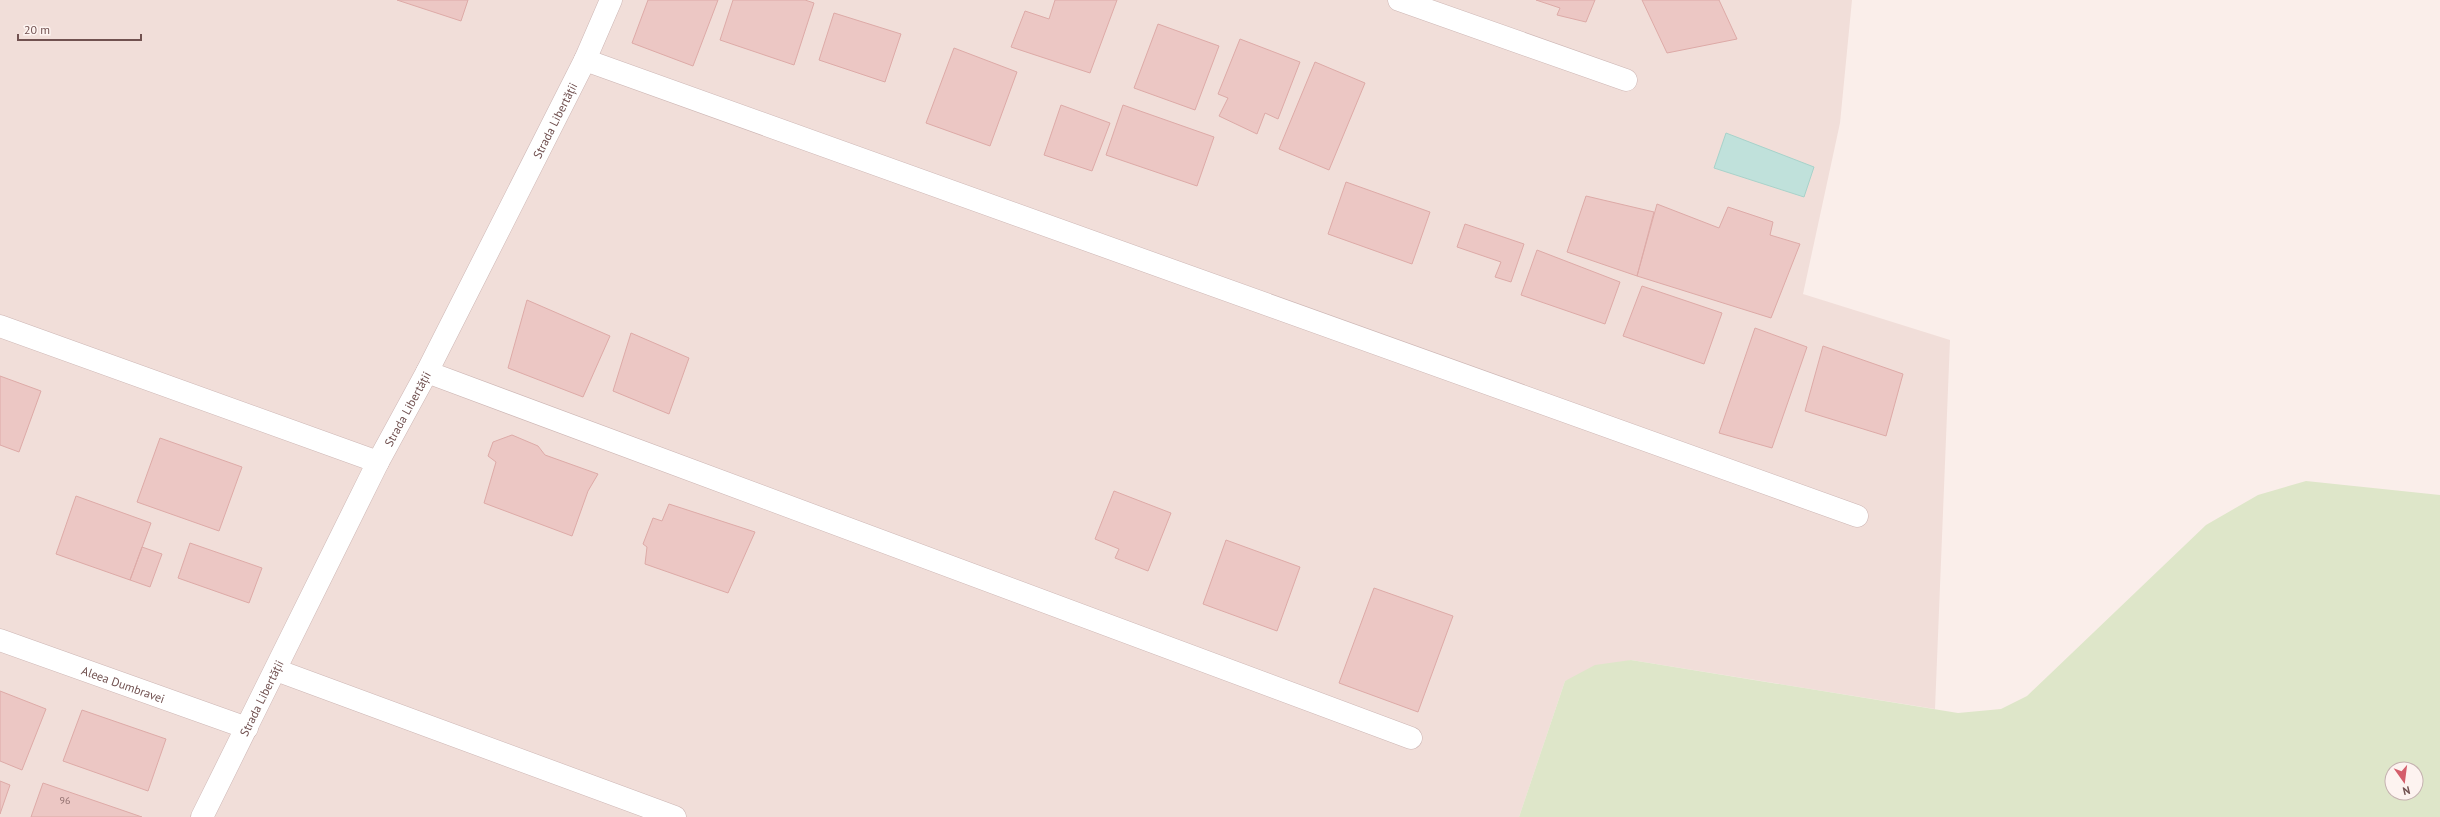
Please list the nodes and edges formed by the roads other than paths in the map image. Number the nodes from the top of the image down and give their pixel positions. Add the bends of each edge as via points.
1 (611, 0) edge
2 (1399, 0) edge
3 (585, 60) junction
4 (1626, 80) dead end
5 (0, 326) edge
6 (427, 372) junction
7 (378, 462) junction
8 (1858, 516) dead end
9 (0, 640) edge
10 (276, 670) junction
11 (247, 728) junction
12 (1411, 738) dead end
13 (202, 817) edge
14 (675, 817) edge

1 - 3 street, Strada Libertății
2 - 4 street
3 - 6 street, Strada Libertății
3 - 8 street
5 - 7 street
6 - 7 street, Strada Libertății
6 - 12 street
7 - 10 street, Strada Libertății
9 - 11 street, Aleea Dumbravei
10 - 11 street, Strada Libertății
10 - 14 street
11 - 13 street, Strada Libertății

